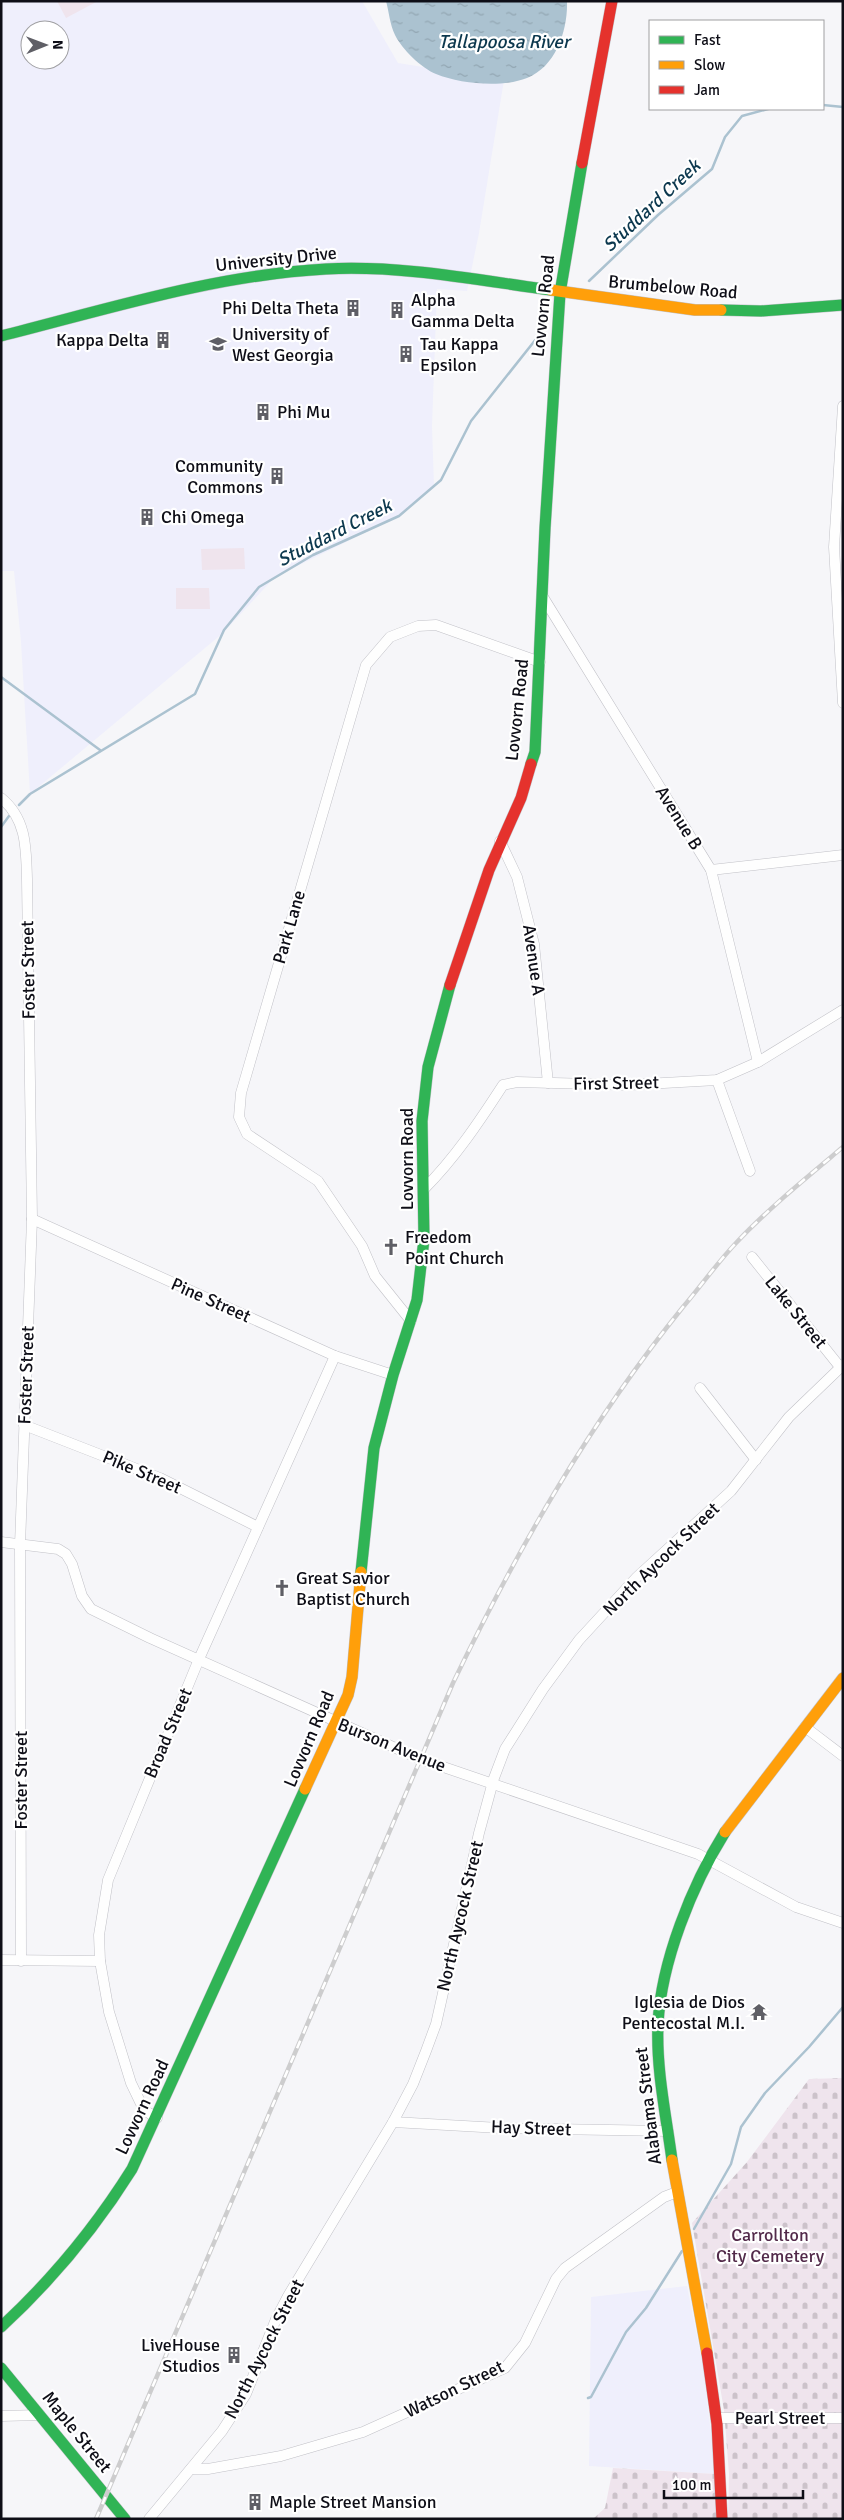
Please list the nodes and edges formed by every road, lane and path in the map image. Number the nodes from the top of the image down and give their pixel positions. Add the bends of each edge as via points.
1 (612, 1) edge
2 (560, 293) junction
3 (843, 305) edge
4 (1, 336) edge
5 (843, 406) edge
6 (543, 597) junction
7 (540, 662) junction
8 (843, 703) edge
9 (1, 798) edge
10 (500, 841) junction
11 (843, 855) edge
12 (711, 870) junction
13 (843, 1010) edge
14 (758, 1062) junction
15 (717, 1080) junction
16 (548, 1083) junction
17 (750, 1171) dead end
18 (424, 1189) junction
19 (32, 1219) junction
20 (752, 1257) dead end
21 (411, 1321) junction
22 (336, 1356) junction
23 (842, 1366) edge
24 (393, 1375) junction
25 (700, 1388) dead end
26 (24, 1425) junction
27 (756, 1460) junction
28 (258, 1526) junction
29 (1, 1542) edge
30 (20, 1545) junction
31 (199, 1659) junction
32 (843, 1678) edge
33 (337, 1722) junction
34 (805, 1727) junction
35 (843, 1756) edge
36 (492, 1785) junction
37 (710, 1861) junction
38 (843, 1923) edge
39 (1, 1960) edge
40 (22, 1960) junction
41 (100, 1961) junction
42 (157, 2118) junction
43 (393, 2122) junction
44 (668, 2132) junction
45 (677, 2192) junction
46 (1, 2327) edge
47 (1, 2368) edge
48 (40, 2415) junction
49 (1, 2416) edge
50 (717, 2418) junction
51 (843, 2418) edge
52 (191, 2469) junction
53 (125, 2519) edge
54 (149, 2519) edge
55 (722, 2519) edge

1 - 2 street, Lovvorn Road
2 - 3 street, Brumbelow Road via 695,310 761,311
2 - 4 street, University Drive via 387,269 326,269 219,281
2 - 6 street, Lovvorn Road
5 - 8 street via 834,547
6 - 7 street, Lovvorn Road
6 - 12 street, Avenue B
7 - 10 street, Lovvorn Road via 535,752 521,798
7 - 21 street, Park Lane via 436,625 418,626 390,637 366,665 241,1093 239,1117 247,1134 318,1181 362,1246 375,1276
9 - 19 street, Foster Street via 20,821 26,839
10 - 16 street, Avenue A via 517,877 534,944
10 - 18 street, Lovvorn Road via 448,987 428,1067 422,1121
11 - 12 street
12 - 14 street, Avenue B
13 - 14 street, First Street
14 - 15 street, First Street
15 - 16 street, First Street via 628,1085
15 - 17 street
16 - 18 street, First Street via 503,1085 467,1139
18 - 21 street, Lovvorn Road via 424,1239 417,1300
19 - 22 street, Pine Street
19 - 26 street, Foster Street
20 - 23 street, Lake Street
21 - 24 street, Lovvorn Road
22 - 24 street, Pine Street
22 - 28 street, Broad Street
23 - 27 street, North Aycock Street via 790,1417
24 - 33 street, Lovvorn Road via 374,1448 367,1498 352,1677
25 - 27 street
26 - 28 street, Pike Street via 160,1478
26 - 30 street, Foster Street
27 - 36 street, North Aycock Street via 731,1491 637,1577 579,1640 504,1749
28 - 31 street, Broad Street
29 - 30 street, Burson Avenue
30 - 31 street, Burson Avenue via 58,1548 72,1564 82,1596 91,1609
30 - 40 street, Foster Street
31 - 33 street, Burson Avenue
31 - 41 street, Broad Street via 108,1880 100,1935
32 - 34 street, Alabama Street
33 - 36 street, Burson Avenue via 420,1759
33 - 42 street, Lovvorn Road
34 - 35 street
34 - 37 street, Alabama Street via 731,1822
36 - 37 street, Burson Avenue via 682,1848
36 - 43 street, North Aycock Street via 469,1871 436,2024 413,2084
37 - 38 street, Burson Avenue via 796,1907
37 - 44 street, Alabama Street via 675,1947 660,1999 658,2039
39 - 40 street
40 - 41 street
41 - 42 street, Broad Street via 109,2012 131,2083 144,2110
42 - 46 street, Lovvorn Road via 132,2169 89,2236 63,2267
43 - 44 street, Hay Street
43 - 52 street, North Aycock Street via 288,2296 246,2394 222,2431
44 - 45 street, Alabama Street
45 - 50 street, Alabama Street
45 - 52 street, Watson Street via 664,2197 566,2268 556,2280 525,2342 505,2368 362,2432 281,2456
47 - 48 street, Maple Street
48 - 49 street
48 - 53 street, Maple Street
50 - 51 street, Pearl Street
50 - 55 street, Alabama Street via 723,2478
52 - 54 street, North Aycock Street

